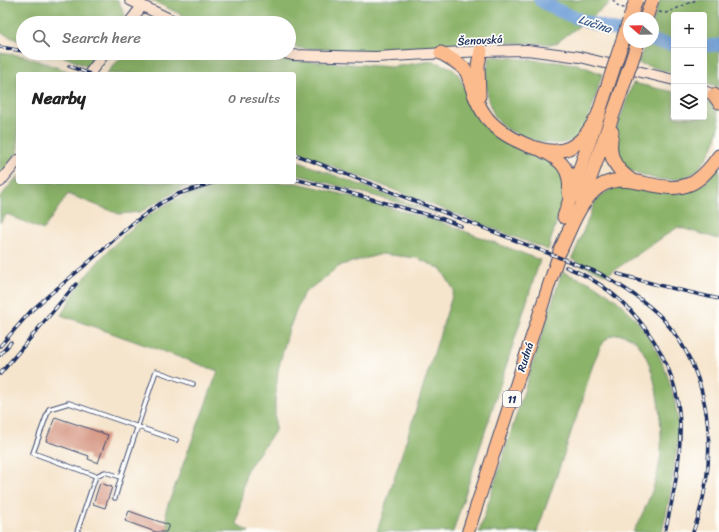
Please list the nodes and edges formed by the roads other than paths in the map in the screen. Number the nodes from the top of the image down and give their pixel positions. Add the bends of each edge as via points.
1 (130, 0) edge
2 (636, 0) edge
3 (652, 0) edge
4 (142, 6) junction
5 (632, 12) edge
6 (648, 12) edge
7 (134, 16) edge
8 (163, 16) edge
9 (623, 38) edge
10 (636, 48) edge
11 (477, 51) junction
12 (441, 53) junction
13 (296, 55) edge
14 (100, 60) edge
15 (91, 72) edge
16 (466, 72) junction
17 (671, 79) edge
18 (620, 94) junction
19 (480, 106) junction
20 (599, 114) junction
21 (534, 147) junction
22 (718, 156) edge
23 (16, 162) edge
24 (631, 180) junction
25 (0, 182) edge
26 (570, 218) junction
27 (560, 250) joint
28 (193, 384) dead end
29 (138, 427) junction
30 (176, 440) dead end
31 (96, 476) junction
32 (121, 477) junction
33 (115, 498) dead end
34 (77, 532) edge
35 (468, 532) edge

1 - 4 street
2 - 5 highway, 11, bridge
3 - 6 highway, bridge
4 - 7 street
4 - 8 street
9 - 20 highway, 11, bridge
10 - 18 highway, 11, bridge
11 - 12 street, Šenovská
11 - 16 highway
11 - 17 street, Šenovská via 527,50 580,57
11 - 19 highway
12 - 13 street, Šenovská via 375,57
12 - 16 highway
14 - 15 street
16 - 19 highway
18 - 24 highway via 621,104 610,150 616,166
18 - 26 highway, 11
19 - 21 highway via 490,121 505,134
20 - 21 highway via 585,135 571,147 555,151
20 - 26 highway, 11
21 - 26 highway via 557,159 567,172 570,181
22 - 24 highway via 699,179 684,186 661,187
23 - 25 street
24 - 26 highway via 612,181 599,187
26 - 27 highway, 11
27 - 35 main road, Rudná / 11
28 - 29 lane via 156,371
29 - 30 lane
29 - 31 lane via 69,404 48,409 33,453
29 - 32 lane
31 - 32 lane via 105,472
31 - 34 lane
32 - 33 lane

